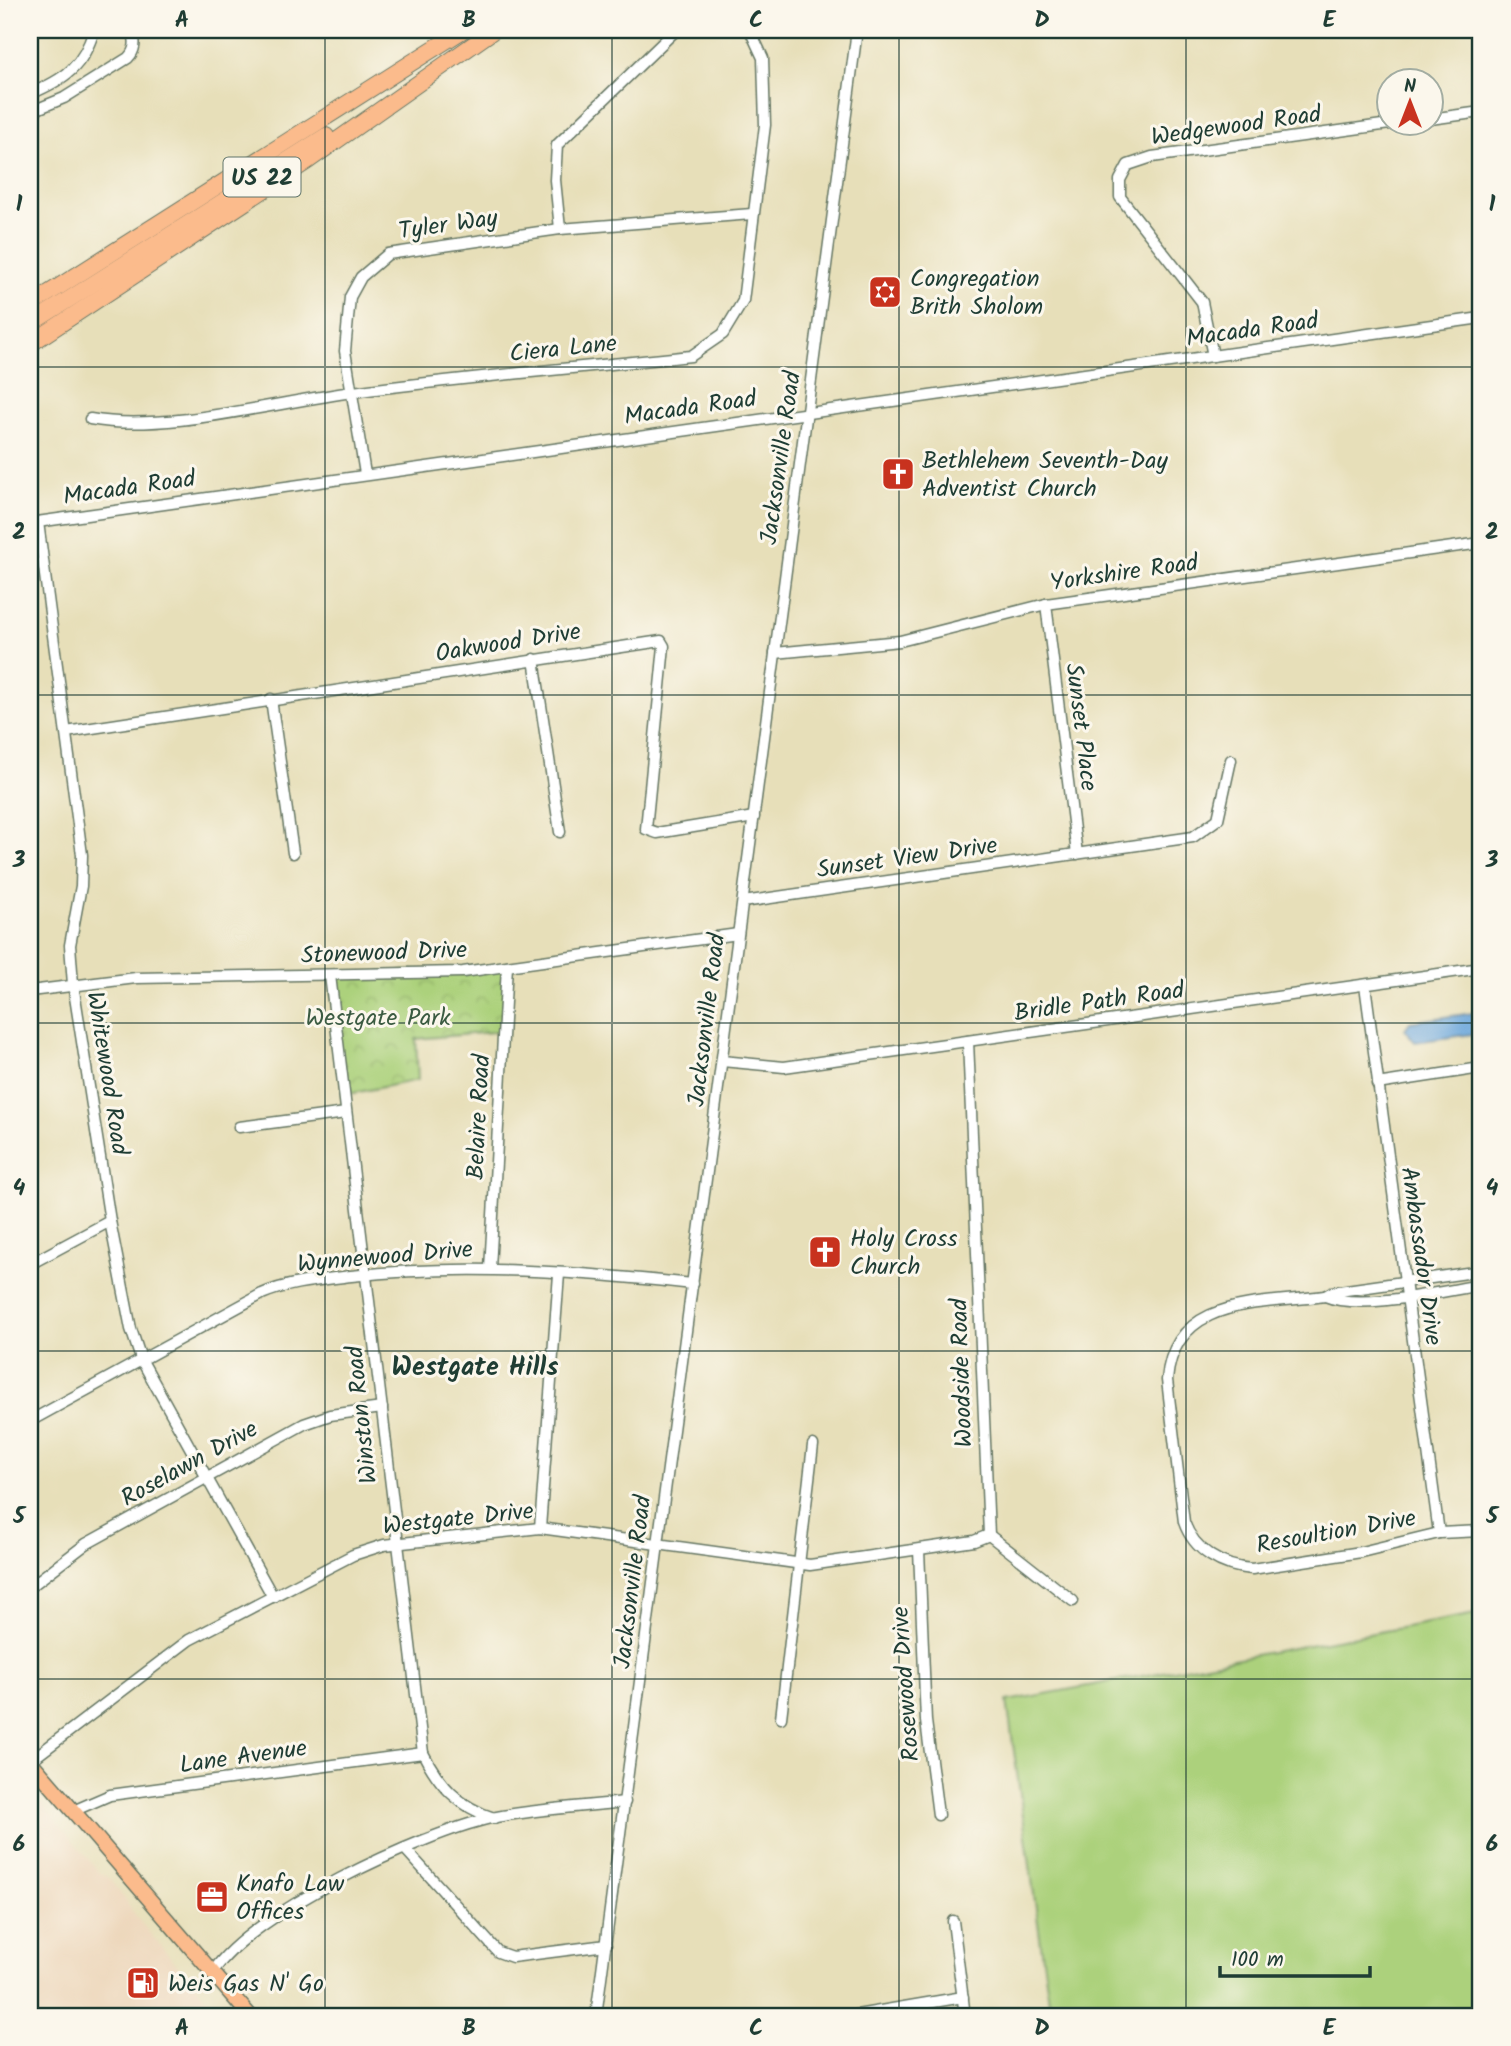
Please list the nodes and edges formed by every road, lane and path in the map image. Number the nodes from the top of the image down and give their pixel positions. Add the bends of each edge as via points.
1 (94, 30) edge
2 (132, 30) edge
3 (463, 30) edge
4 (493, 30) edge
5 (676, 30) edge
6 (750, 30) edge
7 (857, 30) edge
8 (30, 94) edge
9 (30, 112) edge
10 (1481, 112) edge
11 (1444, 117) edge
12 (1374, 126) edge
13 (752, 214) junction
14 (560, 229) junction
15 (30, 305) edge
16 (1481, 318) edge
17 (30, 324) edge
18 (30, 344) edge
19 (1213, 356) junction
20 (352, 392) junction
21 (807, 411) junction
22 (90, 419) dead end
23 (365, 474) junction
24 (34, 522) edge
25 (1481, 543) edge
26 (1046, 604) junction
27 (775, 653) junction
28 (534, 659) junction
29 (271, 699) junction
30 (66, 732) junction
31 (1231, 760) dead end
32 (754, 817) junction
33 (560, 832) dead end
34 (292, 853) dead end
35 (1077, 854) junction
36 (743, 902) junction
37 (738, 934) junction
38 (507, 966) junction
39 (1481, 968) edge
40 (330, 975) junction
41 (73, 984) junction
42 (1365, 985) junction
43 (30, 991) edge
44 (968, 1041) junction
45 (722, 1062) junction
46 (1481, 1068) edge
47 (1377, 1083) junction
48 (346, 1113) junction
49 (239, 1127) dead end
50 (110, 1221) junction
51 (30, 1264) edge
52 (490, 1269) junction
53 (1481, 1271) edge
54 (368, 1274) junction
55 (559, 1274) junction
56 (1405, 1282) junction
57 (693, 1284) junction
58 (1481, 1285) edge
59 (1325, 1296) junction
60 (1407, 1296) junction
61 (141, 1359) junction
62 (382, 1408) junction
63 (30, 1421) edge
64 (813, 1445) dead end
65 (207, 1477) junction
66 (540, 1528) junction
67 (1481, 1531) edge
68 (1439, 1533) junction
69 (989, 1535) junction
70 (396, 1543) junction
71 (658, 1546) junction
72 (919, 1550) junction
73 (802, 1564) junction
74 (30, 1587) edge
75 (273, 1597) junction
76 (1073, 1601) dead end
77 (781, 1718) dead end
78 (423, 1753) junction
79 (30, 1761) edge
80 (625, 1802) junction
81 (73, 1811) junction
82 (938, 1815) dead end
83 (494, 1818) junction
84 (406, 1850) junction
85 (953, 1921) dead end
86 (606, 1945) junction
87 (213, 1972) junction
88 (963, 1997) junction
89 (250, 2016) edge
90 (597, 2016) edge
91 (851, 2016) edge
92 (965, 2016) edge

1 - 8 street via 78,65
2 - 9 street via 135,39 128,58 64,98
3 - 15 highway, US 22
4 - 17 highway, US 22
4 - 18 highway via 309,160
5 - 14 street via 557,145
6 - 13 street, Ciera Lane via 762,58 765,125
7 - 21 street, Jacksonville Road
10 - 11 street
12 - 19 street, Wedgewood Road via 1152,157 1128,165 1120,180 1120,197 1199,297
13 - 14 street, Tyler Way
13 - 20 street, Ciera Lane via 743,301 723,334 691,356
14 - 20 street, Tyler Way via 388,254 361,278 350,297 345,351
16 - 19 street, Macada Road
19 - 21 street, Macada Road
20 - 22 street, Ciera Lane via 119,424
20 - 23 street, Tyler Way
21 - 23 street, Macada Road
21 - 27 street, Jacksonville Road
23 - 24 street, Macada Road
24 - 30 street, Whitewood Road
25 - 26 street, Yorkshire Road
26 - 27 street, Yorkshire Road via 900,641
26 - 35 street, Sunset Place
27 - 32 street, Jacksonville Road
28 - 29 street, Oakwood Drive
28 - 32 street, Oakwood Drive via 661,641 646,829 657,833
28 - 33 street
29 - 30 street, Oakwood Drive
29 - 34 street
30 - 41 street, Whitewood Road via 83,870 70,945
31 - 35 street, Sunset View Drive via 1218,819 1207,829 1193,837
32 - 36 street, Jacksonville Road
35 - 36 street, Sunset View Drive
36 - 37 street, Jacksonville Road
37 - 38 street, Stonewood Drive
37 - 45 street, Jacksonville Road
38 - 40 street, Stonewood Drive via 463,972
38 - 52 street, Belaire Road
39 - 42 street, Bridle Path Road
40 - 41 street, Stonewood Drive via 136,978
40 - 48 street, Winston Road
41 - 43 street, Stonewood Drive
41 - 50 street, Whitewood Road
42 - 44 street, Bridle Path Road
42 - 47 street, Ambassador Drive
44 - 45 street, Bridle Path Road via 784,1067
44 - 69 street, Woodside Road
45 - 57 street, Jacksonville Road
46 - 47 street
47 - 56 street, Ambassador Drive
48 - 49 street
48 - 54 street, Winston Road
50 - 51 street
50 - 61 street, Whitewood Road
52 - 54 street, Wynnewood Drive
52 - 55 street, Wynnewood Drive
53 - 56 street, Resoultion Drive
54 - 61 street, Wynnewood Drive via 272,1290
54 - 62 street, Winston Road
55 - 57 street, Wynnewood Drive
55 - 66 street
56 - 59 street, Resoultion Drive
56 - 60 street, Ambassador Drive
57 - 71 street, Jacksonville Road
58 - 60 street, Resoultion Drive
59 - 60 street, Resoultion Drive via 1356,1302
59 - 68 street, Resoultion Drive via 1214,1311 1177,1340 1167,1380 1186,1527 1212,1557 1252,1569 1362,1552
60 - 68 street, Ambassador Drive
61 - 63 street, Wynnewood Drive
61 - 65 street, Whitewood Road
62 - 65 street, Roselawn Drive via 316,1419
62 - 70 street, Winston Road
64 - 73 street
65 - 74 street, Roselawn Drive via 86,1544
65 - 75 street, Whitewood Road
66 - 70 street, Westgate Drive
66 - 71 street, Westgate Drive
67 - 68 street, Resoultion Drive
69 - 72 street, Westgate Drive
69 - 76 street
70 - 75 street, Westgate Drive via 353,1555
70 - 78 street, Winston Road
71 - 73 street, Westgate Drive
71 - 80 street, Jacksonville Road
72 - 73 street, Westgate Drive
72 - 82 street, Rosewood Drive via 926,1721
73 - 77 street
75 - 79 street, Westgate Drive via 167,1654
78 - 81 street, Lane Avenue via 110,1795
78 - 83 street, Winston Road via 455,1799
79 - 81 main road
80 - 83 street
80 - 86 street, Jacksonville Road
81 - 87 main road
83 - 84 street
84 - 86 street via 498,1952 512,1957
84 - 87 street via 340,1878 280,1913 222,1957
85 - 88 street
86 - 90 street, Jacksonville Road
87 - 89 main road
88 - 91 street
88 - 92 street

